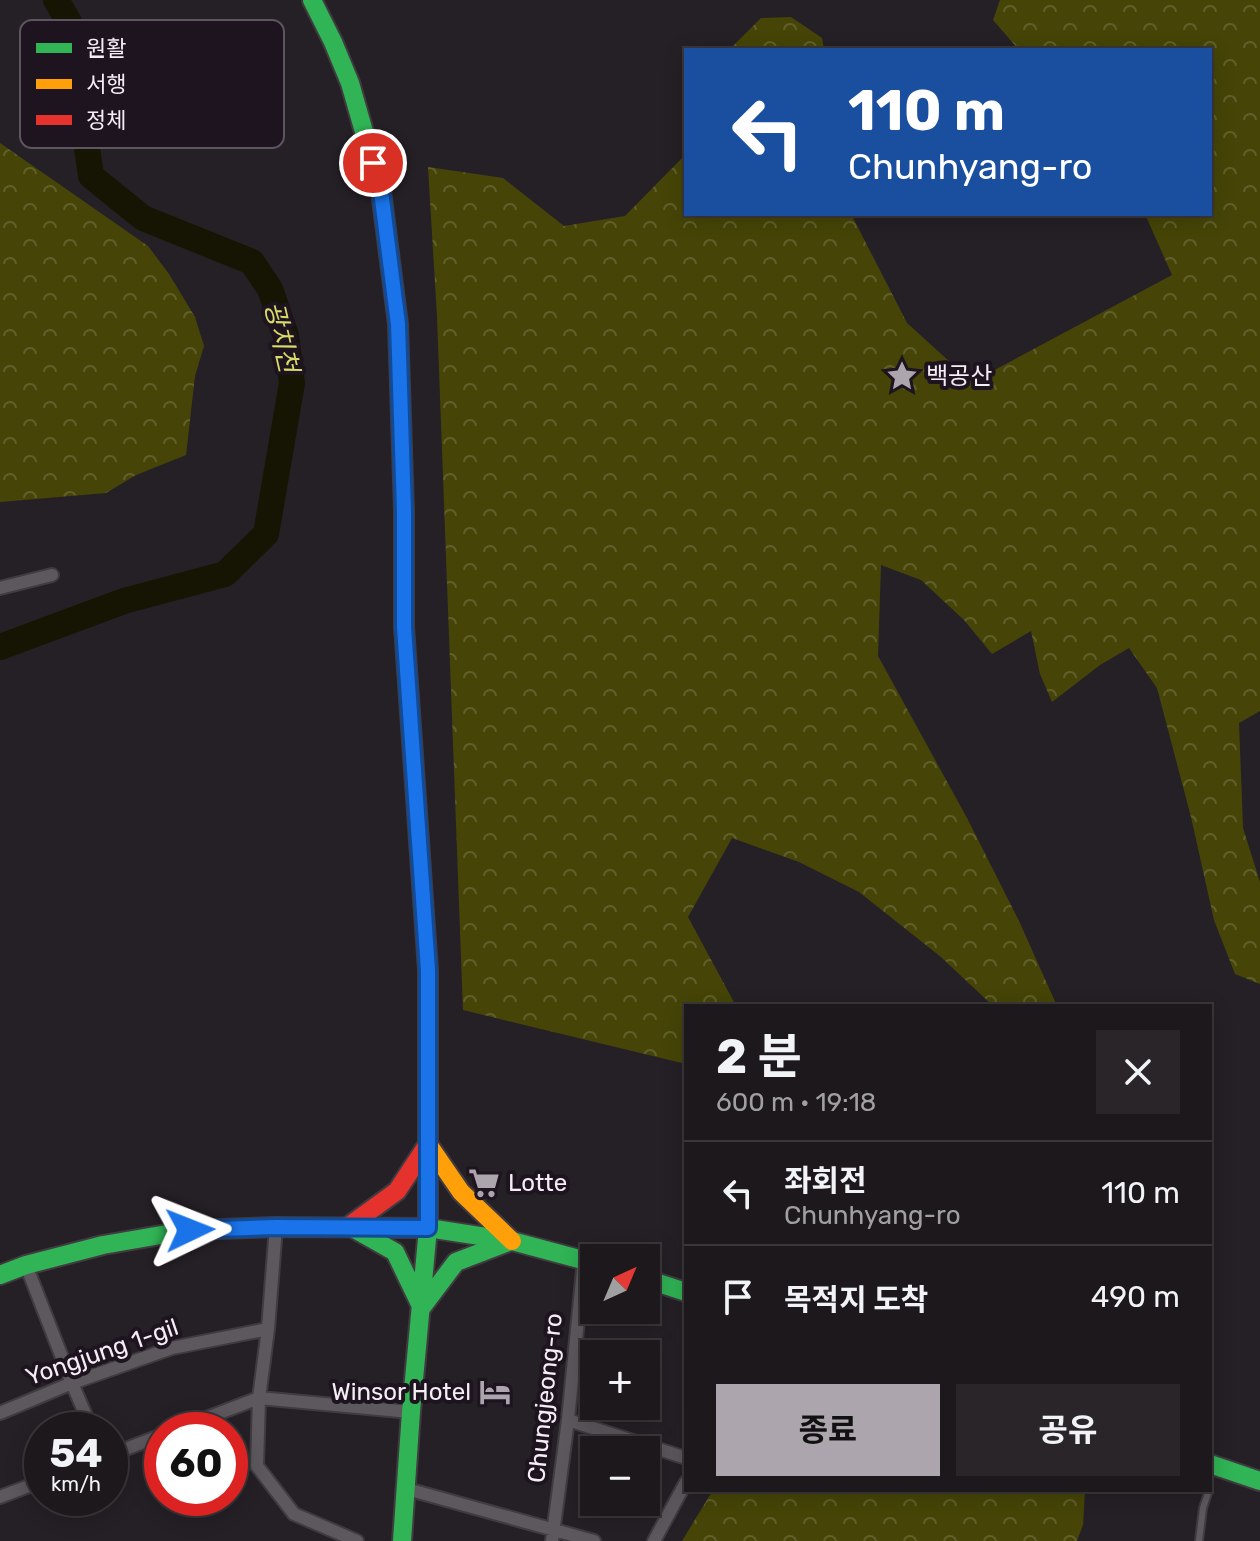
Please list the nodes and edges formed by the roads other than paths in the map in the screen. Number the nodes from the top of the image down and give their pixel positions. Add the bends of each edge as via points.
1 (312, 0) edge
2 (52, 575) dead end
3 (0, 588) edge
4 (428, 1144) junction
5 (349, 1226) junction
6 (276, 1227) junction
7 (428, 1228) junction
8 (512, 1241) junction
9 (580, 1259) edge
10 (26, 1265) junction
11 (0, 1275) edge
12 (660, 1284) edge
13 (684, 1291) edge
14 (422, 1307) junction
15 (581, 1324) edge
16 (268, 1329) junction
17 (72, 1383) junction
18 (259, 1398) junction
19 (84, 1412) edge
20 (222, 1412) edge
21 (411, 1412) junction
22 (0, 1413) edge
23 (568, 1420) junction
24 (684, 1457) edge
25 (1213, 1469) edge
26 (1260, 1481) edge
27 (684, 1486) edge
28 (24, 1488) edge
29 (407, 1489) junction
30 (1208, 1492) edge
31 (0, 1497) edge
32 (553, 1535) edge
33 (357, 1541) edge
34 (402, 1541) edge
35 (594, 1541) edge
36 (654, 1541) edge
37 (1199, 1541) edge

1 - 4 street via 350,83 381,191 398,324 404,627 428,970
2 - 3 street
4 - 5 street via 397,1191
4 - 7 street
4 - 8 street via 461,1192
5 - 6 street, Chungjeong-ro
5 - 7 street, Chungjeong-ro
5 - 14 street via 395,1252
6 - 10 street, Chungjeong-ro via 190,1230
6 - 16 street
7 - 8 street, Chungjeong-ro
7 - 14 street
8 - 9 street, Chungjeong-ro
8 - 14 street via 456,1262
10 - 11 street, Chungjeong-ro
10 - 17 street
12 - 13 street
14 - 21 street
15 - 23 street, Chungjeong-ro
16 - 17 street, Yongjung 1-gil via 172,1348
16 - 18 street
17 - 19 street
17 - 22 street, Yongjung 1-gil
18 - 20 street
18 - 21 street
18 - 33 street via 257,1466 294,1514
21 - 29 street
23 - 24 street
23 - 32 street, Chungjeong-ro
25 - 26 street
27 - 36 street
28 - 31 street
29 - 32 street
29 - 34 street
30 - 37 lane
32 - 35 street

